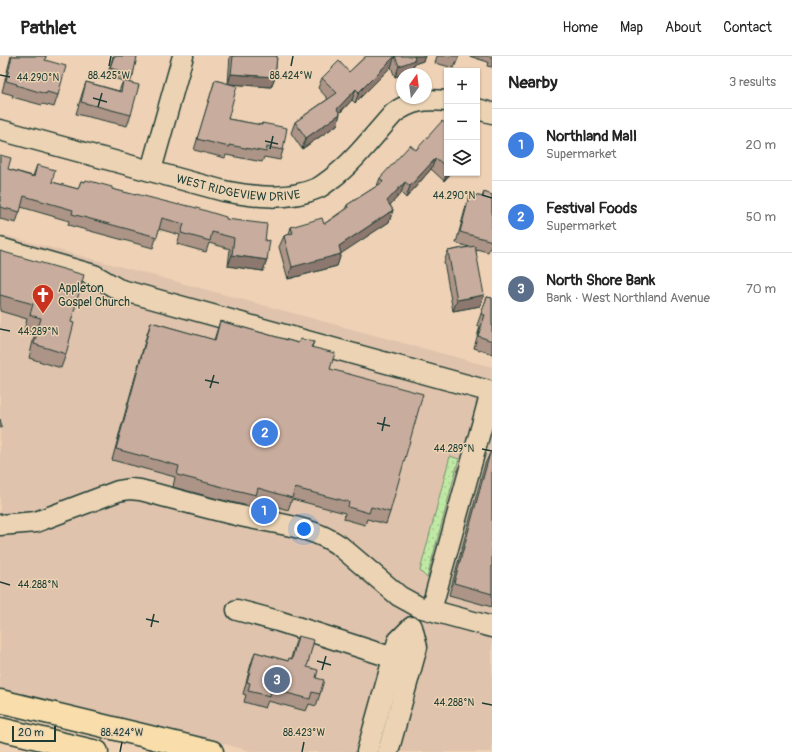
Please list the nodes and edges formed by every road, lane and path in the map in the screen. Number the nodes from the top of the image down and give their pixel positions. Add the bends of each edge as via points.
1 (183, 56) edge
2 (444, 101) edge
3 (480, 110) edge
4 (492, 113) edge
5 (0, 130) edge
6 (151, 170) junction
7 (0, 248) edge
8 (491, 392) edge
9 (0, 525) edge
10 (425, 608) junction
11 (237, 610) dead end
12 (412, 627) junction
13 (492, 627) edge
14 (393, 658) junction
15 (412, 664) junction
16 (0, 701) edge
17 (0, 729) edge
18 (97, 752) edge
19 (212, 752) edge
20 (367, 752) edge
21 (388, 752) edge

1 - 6 street
2 - 6 street, WEST RIDGEVIEW DRIVE via 424,100 402,107 342,171 319,188 301,193 272,197 248,196
3 - 4 street
5 - 6 street, WEST RIDGEVIEW DRIVE
7 - 8 street via 94,275 118,288
8 - 10 street
9 - 10 street via 36,522 118,491 140,490 317,533 340,546 399,596
10 - 12 street
10 - 13 street
11 - 14 street
12 - 14 street via 398,640
12 - 15 street via 417,647
14 - 15 street
14 - 20 street
15 - 21 street
16 - 19 main road
17 - 18 main road

